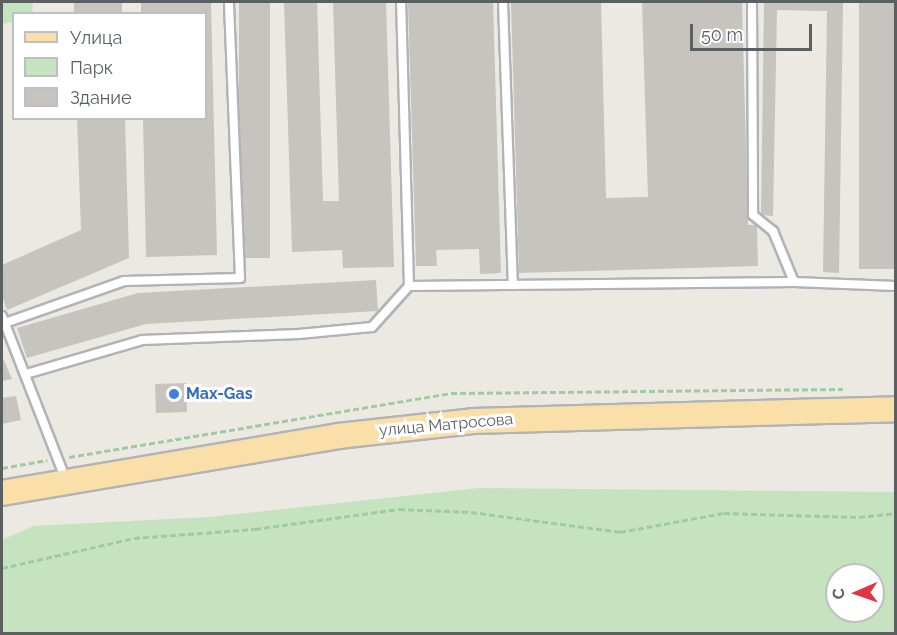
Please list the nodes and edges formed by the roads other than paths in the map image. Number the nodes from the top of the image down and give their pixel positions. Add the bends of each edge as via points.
1 (229, 2) edge
2 (401, 2) edge
3 (503, 2) edge
4 (752, 2) edge
5 (794, 282) junction
6 (513, 285) junction
7 (409, 286) junction
8 (896, 286) edge
9 (3, 319) edge
10 (26, 374) junction
11 (896, 409) edge
12 (67, 482) junction
13 (2, 493) edge

1 - 9 lane via 240,278 124,281
2 - 7 lane
3 - 6 lane
4 - 5 lane via 753,214 773,231
5 - 6 lane
5 - 8 lane
6 - 7 lane
7 - 10 lane via 372,327 142,340
9 - 10 lane
10 - 12 lane
11 - 12 main road, улица Матросова via 473,421 338,436
12 - 13 main road, улица Матросова

